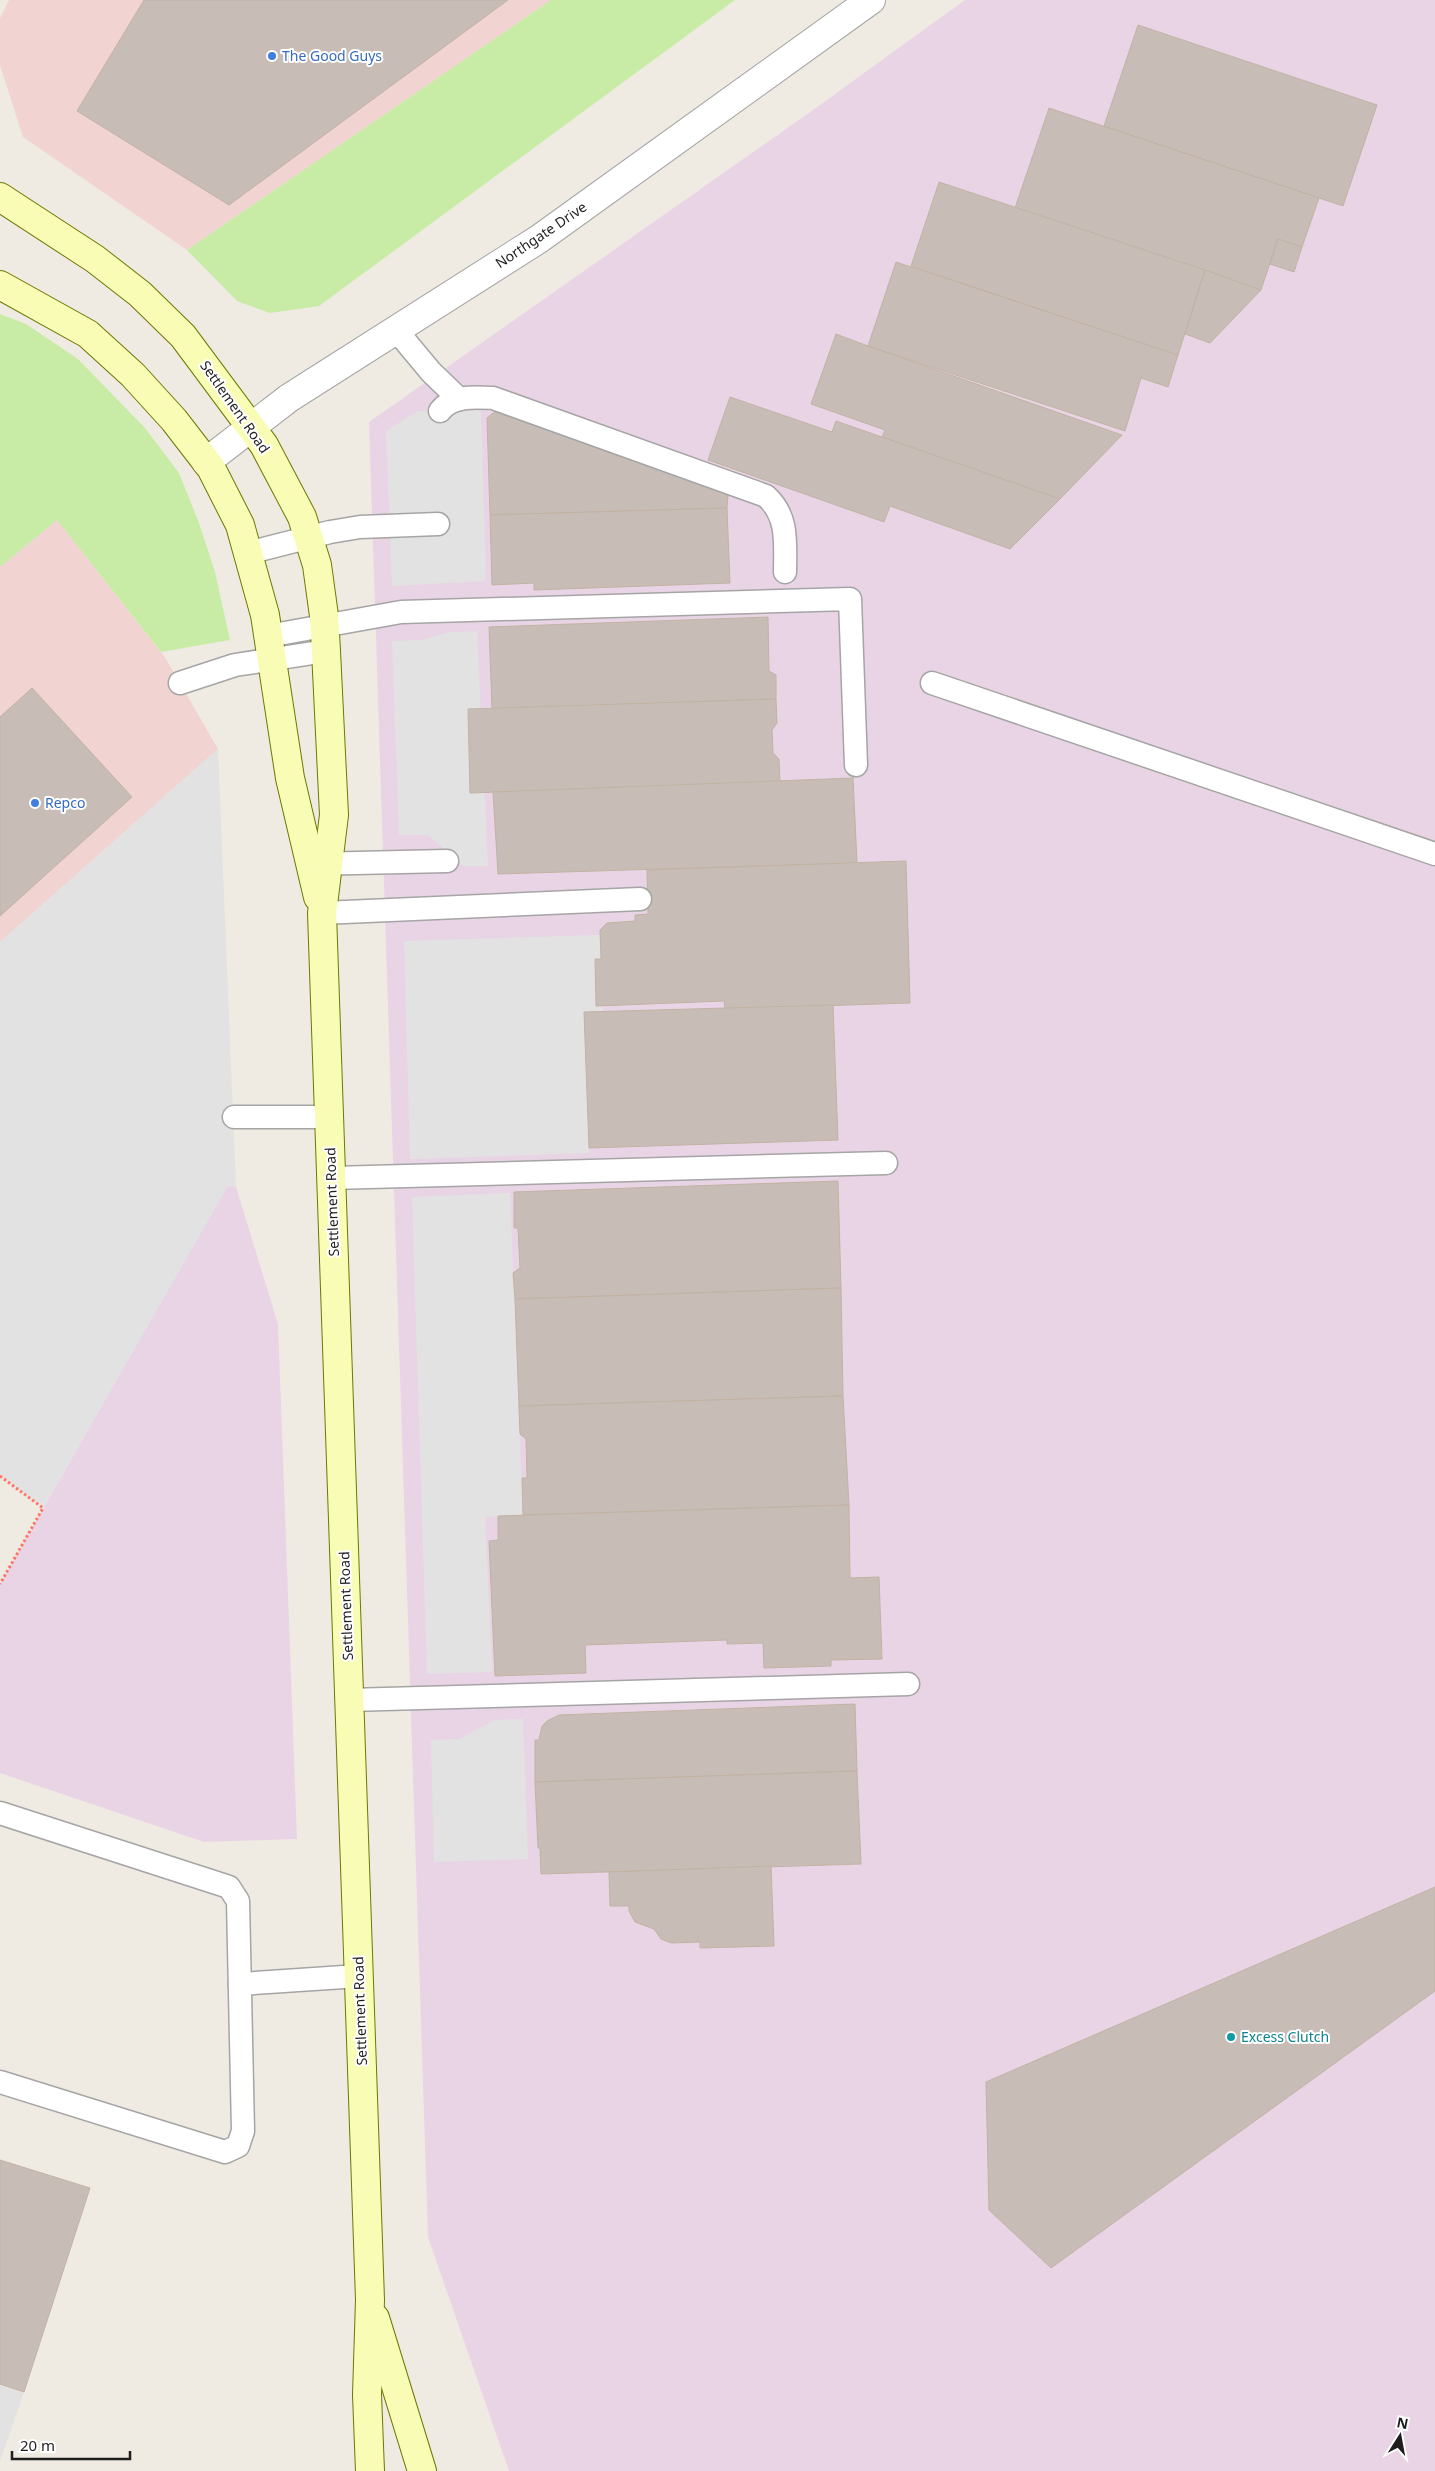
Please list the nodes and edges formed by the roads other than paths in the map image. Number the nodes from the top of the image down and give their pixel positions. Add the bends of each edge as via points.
1 (871, 0) edge
2 (0, 197) edge
3 (0, 285) edge
4 (396, 330) junction
5 (250, 426) junction
6 (206, 462) junction
7 (438, 524) dead end
8 (248, 553) junction
9 (785, 572) dead end
10 (325, 638) junction
11 (270, 648) junction
12 (180, 683) dead end
13 (932, 683) dead end
14 (856, 766) dead end
15 (1435, 854) edge
16 (447, 861) dead end
17 (319, 864) junction
18 (640, 899) dead end
19 (322, 913) junction
20 (234, 1116) dead end
21 (329, 1117) junction
22 (886, 1163) dead end
23 (331, 1178) junction
24 (908, 1684) dead end
25 (349, 1700) junction
26 (0, 1813) edge
27 (359, 1976) junction
28 (240, 1984) junction
29 (0, 2082) edge
30 (370, 2300) junction
31 (370, 2471) edge
32 (422, 2471) edge

1 - 4 street, Northgate Drive via 539,239
2 - 5 main road, Settlement Road via 96,259 140,294 183,336
3 - 6 main road, Settlement Road via 88,334 133,375
4 - 5 street, Northgate Drive
4 - 9 lane via 431,372 449,405 473,396 509,403 766,496 782,516
5 - 6 street, Northgate Drive
5 - 10 main road, Settlement Road via 264,444 302,516 317,565
6 - 8 main road, Settlement Road via 240,524
7 - 8 lane via 360,527
8 - 11 main road, Settlement Road
10 - 11 lane
10 - 14 lane via 401,612 850,598
10 - 17 main road, Settlement Road via 334,815
11 - 12 lane via 235,665
11 - 17 main road, Settlement Road via 290,778
13 - 15 lane
16 - 17 lane
17 - 19 main road, Settlement Road
18 - 19 lane
19 - 21 main road, Settlement Road
20 - 21 lane
21 - 23 main road, Settlement Road
22 - 23 lane
23 - 25 main road, Settlement Road
24 - 25 lane
25 - 27 main road, Settlement Road
26 - 28 lane via 229,1887 238,1901
27 - 28 lane
27 - 30 main road, Settlement Road
28 - 29 lane via 243,2131 238,2146 225,2152
30 - 31 main road, Settlement Road via 367,2395
30 - 32 main road, Settlement Road

